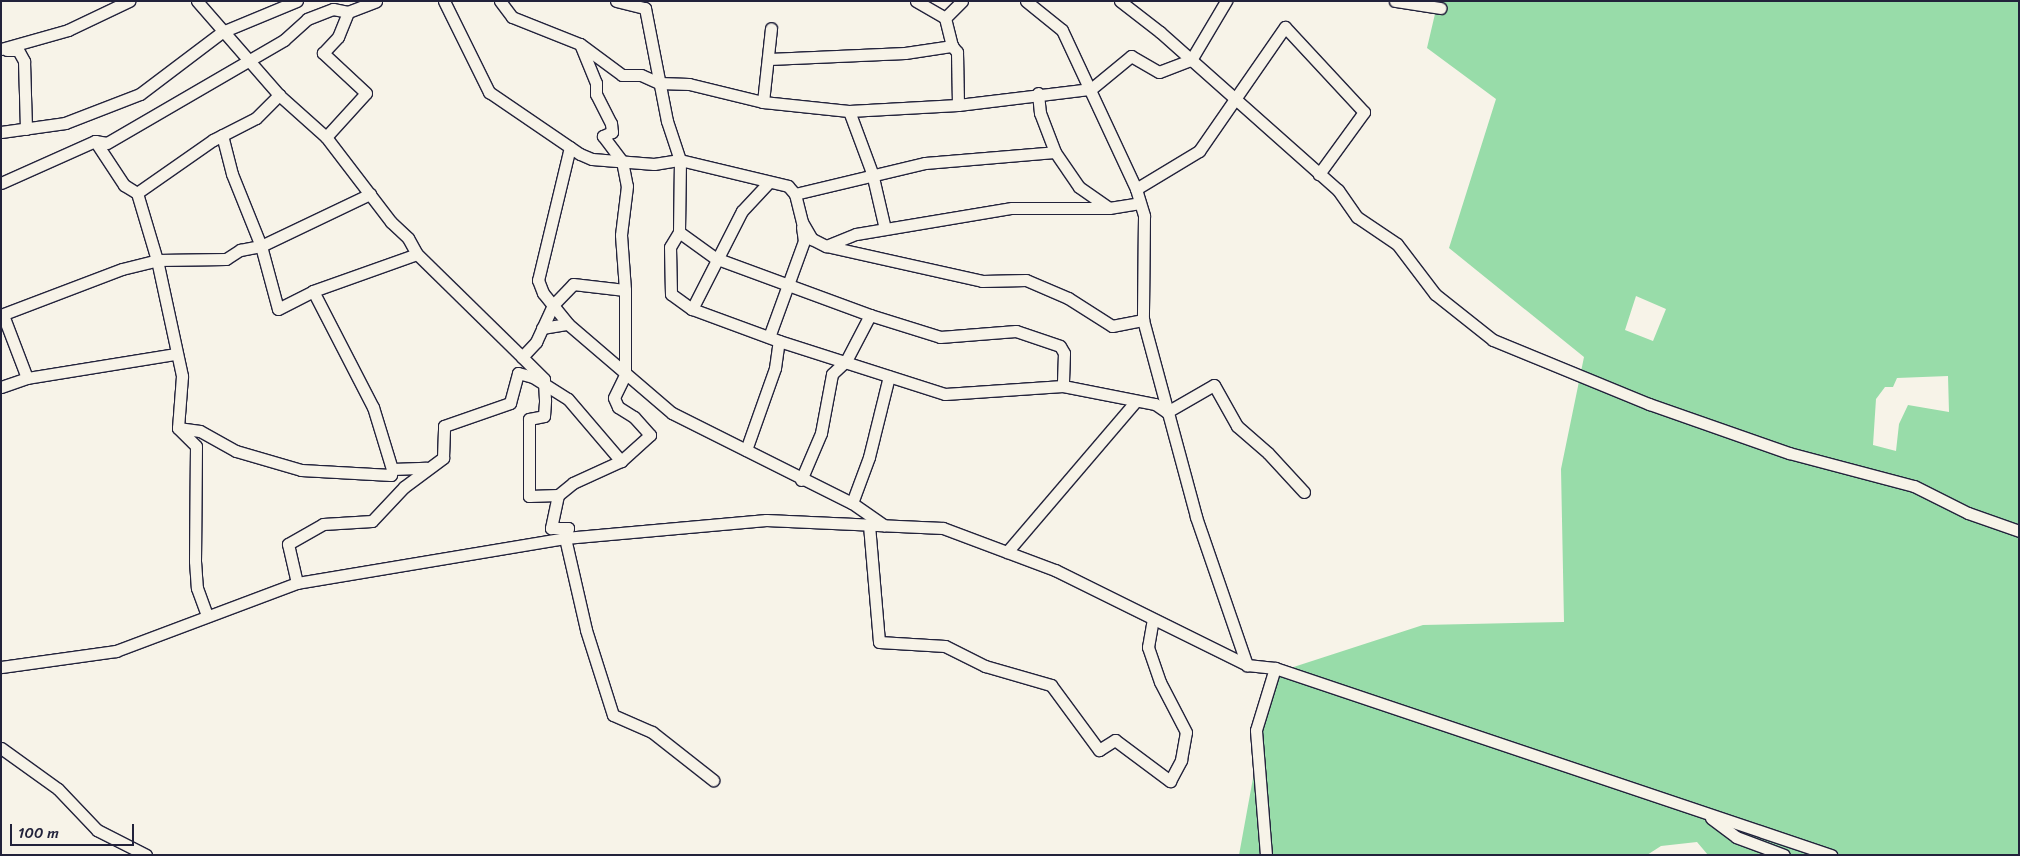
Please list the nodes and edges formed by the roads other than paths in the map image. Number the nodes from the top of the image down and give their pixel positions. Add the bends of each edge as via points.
1 (129, 1) edge
2 (197, 1) edge
3 (297, 1) edge
4 (376, 1) edge
5 (444, 1) edge
6 (500, 1) edge
7 (616, 1) edge
8 (916, 1) edge
9 (962, 1) edge
10 (1026, 1) edge
11 (1120, 1) edge
12 (1226, 1) edge
13 (1395, 1) edge
14 (274, 5) edge
15 (1440, 8) dead end
16 (348, 12) junction
17 (945, 18) junction
18 (771, 28) dead end
19 (222, 32) junction
20 (580, 44) junction
21 (952, 46) junction
22 (1, 50) edge
23 (250, 59) junction
24 (769, 59) junction
25 (1191, 60) junction
26 (659, 82) junction
27 (1091, 90) junction
28 (1038, 93) junction
29 (279, 95) junction
30 (1235, 99) junction
31 (763, 102) junction
32 (958, 105) junction
33 (849, 111) junction
34 (26, 128) junction
35 (1, 132) edge
36 (222, 136) junction
37 (326, 137) junction
38 (95, 141) junction
39 (570, 147) junction
40 (1055, 152) junction
41 (680, 160) junction
42 (622, 161) junction
43 (872, 173) junction
44 (1319, 174) junction
45 (1, 183) edge
46 (768, 183) junction
47 (1136, 190) junction
48 (137, 193) junction
49 (370, 194) junction
50 (795, 194) junction
51 (1140, 203) junction
52 (1109, 208) junction
53 (802, 222) junction
54 (885, 229) junction
55 (679, 232) junction
56 (261, 246) junction
57 (826, 246) junction
58 (417, 254) junction
59 (715, 258) junction
60 (157, 260) junction
61 (789, 287) junction
62 (625, 290) junction
63 (313, 291) junction
64 (553, 305) junction
65 (692, 310) junction
66 (2, 315) edge
67 (870, 315) junction
68 (1143, 320) junction
69 (568, 324) junction
70 (542, 328) junction
71 (774, 339) junction
72 (175, 354) junction
73 (522, 356) junction
74 (846, 361) junction
75 (625, 375) junction
76 (889, 376) junction
77 (27, 378) junction
78 (1063, 386) junction
79 (1, 387) edge
80 (544, 387) junction
81 (1135, 402) junction
82 (1167, 412) junction
83 (178, 428) junction
84 (746, 450) junction
85 (621, 461) junction
86 (426, 468) junction
87 (392, 469) junction
88 (801, 480) junction
89 (1304, 492) dead end
90 (558, 495) junction
91 (852, 503) junction
92 (884, 524) junction
93 (870, 525) junction
94 (2019, 531) edge
95 (565, 538) junction
96 (1007, 552) junction
97 (297, 583) junction
98 (207, 616) junction
99 (1153, 620) junction
100 (1247, 665) junction
101 (1, 667) edge
102 (1275, 668) junction
103 (1, 748) edge
104 (713, 780) dead end
105 (1701, 811) junction
106 (146, 855) edge
107 (1266, 855) edge
108 (1784, 855) edge
109 (1832, 855) edge

1 - 22 street via 68,30
2 - 19 street
3 - 14 street
4 - 16 street
5 - 39 street via 489,92
6 - 20 street via 512,17
7 - 26 street via 645,8
8 - 17 street
9 - 17 street
10 - 27 street via 1062,30
11 - 25 street
12 - 25 street
13 - 15 street
14 - 19 street
16 - 23 street via 333,9 307,19 284,40
16 - 37 street via 338,37 323,53 366,93
17 - 21 street
18 - 24 street
19 - 23 street
19 - 34 street via 140,94 65,123
20 - 26 street via 622,75 641,75
20 - 42 street via 596,94 611,123 612,132 603,136
21 - 24 street via 905,53
21 - 32 street via 957,52
22 - 34 street via 18,50 24,61
23 - 29 street
23 - 38 street via 107,143
24 - 31 street
25 - 27 street via 1159,72 1131,56
25 - 30 street
26 - 31 street via 690,84
26 - 41 street
27 - 28 street
27 - 47 street
28 - 32 street
28 - 40 street via 1040,113
29 - 36 street via 256,118
29 - 37 street
30 - 44 street
30 - 44 street via 1285,27 1364,112
30 - 47 street via 1199,152
31 - 33 street
32 - 33 street
33 - 43 street
34 - 35 street
36 - 48 street
36 - 56 street via 232,174
37 - 49 street
38 - 45 street
38 - 48 street via 124,185
39 - 42 street via 592,159
39 - 64 street via 538,280
40 - 43 street via 924,163
40 - 52 street via 1079,187
41 - 42 street
41 - 46 street
41 - 55 street
42 - 62 street via 627,186 621,235
43 - 50 street
43 - 54 street
44 - 94 street via 1338,190 1356,217 1397,244 1435,294 1493,340 1649,404 1790,453 1914,486 1968,513
46 - 50 street via 788,186
46 - 59 street via 742,211
47 - 51 street
48 - 60 street
49 - 56 street
49 - 58 street via 408,238
50 - 53 street
51 - 52 street
51 - 68 street via 1144,216
52 - 54 street via 1012,208
53 - 57 street via 812,239
53 - 61 street via 804,241
54 - 57 street via 856,234
55 - 59 street
55 - 65 street via 670,247 671,294
56 - 60 street via 240,250 226,259
56 - 63 street via 278,309
57 - 68 street via 982,281 1026,280 1068,298 1112,326
58 - 63 street
58 - 73 street
59 - 61 street
59 - 65 street
60 - 66 street via 122,268
60 - 72 street
61 - 67 street
61 - 71 street
62 - 64 street via 573,284
62 - 75 street
63 - 87 street via 373,407
64 - 69 street
64 - 70 street
65 - 71 street
66 - 77 street
67 - 74 street
67 - 78 street via 940,337 1016,331 1060,346 1064,353
68 - 82 street
69 - 70 street
69 - 75 street
70 - 73 street
71 - 74 street
71 - 84 street via 775,368
72 - 77 street
72 - 83 street via 182,376
73 - 80 street via 544,379
74 - 76 street
74 - 88 street via 832,374 821,433
75 - 84 street via 672,413
75 - 85 street via 615,402 650,435
76 - 78 street via 945,394
76 - 91 street via 869,457
77 - 79 street
78 - 81 street
80 - 85 street via 568,399
80 - 86 street via 533,377 518,373 510,403 444,426 443,458
80 - 90 street via 544,416 528,419 526,491 529,496
81 - 82 street via 1155,404
81 - 96 street
82 - 89 street via 1214,384 1237,426 1268,452
82 - 100 street via 1196,516
83 - 87 street via 200,431 236,451 301,470 390,476
83 - 98 street via 196,446 195,561 198,588
84 - 88 street
85 - 90 street via 574,483
86 - 87 street
86 - 97 street via 372,521 323,524 288,544
88 - 91 street
90 - 95 street via 551,528 568,528
91 - 92 street
92 - 93 street
92 - 96 street via 943,528
93 - 95 street via 766,520
93 - 99 street via 879,642 945,646 985,666 1051,685 1099,750 1115,740 1170,781 1181,760 1186,732 1160,682 1148,647
95 - 97 street
95 - 104 street via 586,630 613,715 652,732
96 - 99 street via 1055,570
97 - 98 street
98 - 101 street via 116,651
99 - 100 street
100 - 102 street
102 - 105 street
102 - 107 street via 1256,730
103 - 106 street via 58,789 96,830
105 - 108 street via 1736,837
105 - 109 street

